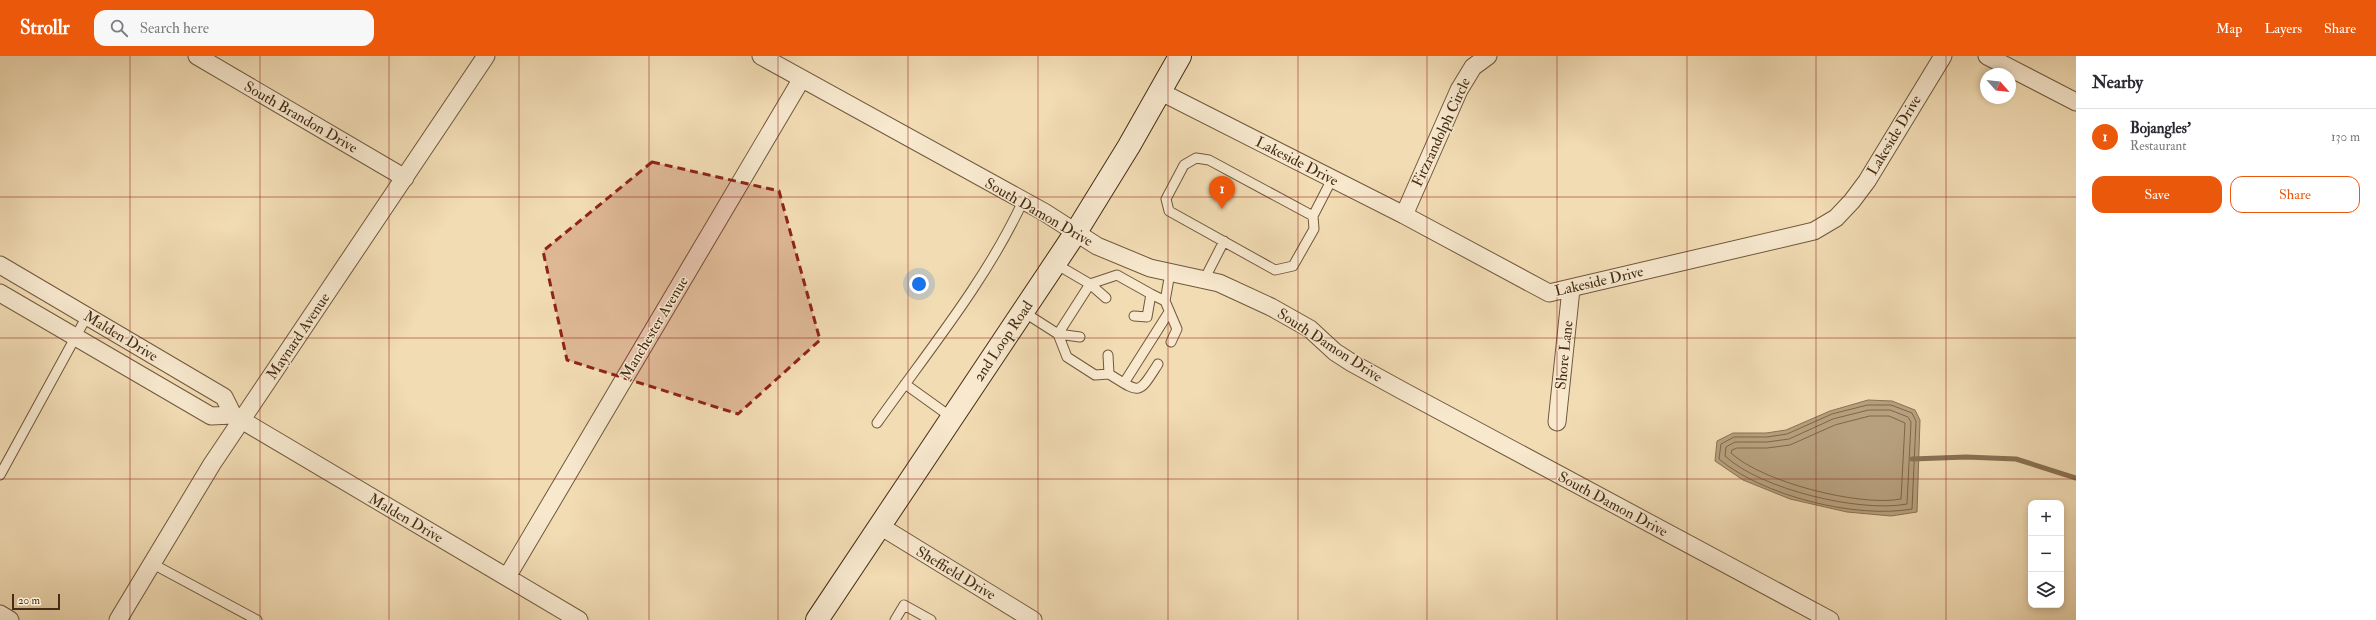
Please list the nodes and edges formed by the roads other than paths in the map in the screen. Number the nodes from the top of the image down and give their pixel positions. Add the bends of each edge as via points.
1 (197, 56) edge
2 (486, 56) edge
3 (761, 56) edge
4 (1180, 56) edge
5 (1488, 56) edge
6 (1943, 56) edge
7 (1987, 56) edge
8 (801, 80) junction
9 (1160, 92) junction
10 (2076, 102) edge
11 (405, 178) junction
12 (1332, 179) junction
13 (1023, 201) junction
14 (1404, 215) junction
15 (1313, 216) junction
16 (1076, 232) junction
17 (1224, 241) junction
18 (1054, 263) junction
19 (0, 265) edge
20 (1170, 273) junction
21 (1204, 280) junction
22 (1090, 284) junction
23 (1571, 288) junction
24 (0, 293) edge
25 (1151, 294) junction
26 (1106, 298) dead end
27 (1165, 300) junction
28 (1022, 311) junction
29 (1169, 312) junction
30 (87, 316) junction
31 (1134, 316) dead end
32 (1147, 317) junction
33 (1161, 326) junction
34 (1058, 334) junction
35 (75, 337) junction
36 (1080, 337) dead end
37 (1172, 342) dead end
38 (1108, 355) dead end
39 (1158, 364) dead end
40 (1109, 374) junction
41 (1124, 383) junction
42 (905, 384) junction
43 (951, 417) junction
44 (237, 418) junction
45 (1556, 422) dead end
46 (877, 423) dead end
47 (0, 475) edge
48 (880, 526) junction
49 (151, 563) junction
50 (507, 577) junction
51 (0, 614) edge
52 (10, 620) edge
53 (118, 620) edge
54 (258, 620) edge
55 (579, 620) edge
56 (817, 620) edge
57 (895, 620) edge
58 (931, 620) edge
59 (1032, 620) edge
60 (1830, 620) edge

1 - 11 street, South Brandon Drive
2 - 11 street, Maynard Avenue
3 - 8 street, South Damon Drive
4 - 9 main road, 2nd Loop Road
5 - 14 street, Fitzrandolph Circle via 1473,67 1459,90
6 - 23 street, Lakeside Drive via 1867,181 1836,218 1814,231
7 - 10 street
8 - 13 street, South Damon Drive
8 - 50 street, Manchester Avenue
9 - 12 street, Lakeside Drive
9 - 16 main road, 2nd Loop Road
11 - 44 street, Maynard Avenue
12 - 14 street, Lakeside Drive
12 - 15 lane
13 - 16 street, South Damon Drive
13 - 42 lane via 995,255
14 - 23 street, Lakeside Drive via 1548,293
15 - 17 lane via 1314,229 1293,266 1275,270
15 - 17 lane via 1209,160 1196,158 1184,165 1166,199 1169,211
16 - 18 main road, 2nd Loop Road
16 - 20 street, South Damon Drive via 1097,246 1124,258
17 - 21 lane
18 - 22 lane
18 - 28 main road, 2nd Loop Road
19 - 30 street, Malden Drive
20 - 21 street, South Damon Drive
20 - 27 lane
21 - 60 street, South Damon Drive via 1227,286 1271,307 1310,329 1336,352 1390,384
22 - 25 lane via 1117,274
22 - 26 lane
22 - 34 lane
23 - 45 street, Shore Lane
24 - 35 street, Malden Drive
25 - 27 lane
25 - 32 lane
27 - 29 lane
28 - 34 lane
28 - 43 main road, 2nd Loop Road
29 - 33 lane
29 - 37 lane via 1177,329
30 - 35 lane
30 - 44 street, Malden Drive via 224,397
31 - 32 lane
32 - 33 lane
33 - 41 lane
34 - 36 lane
34 - 40 lane via 1067,357 1094,375
35 - 44 street, Malden Drive via 211,416
35 - 47 lane
38 - 40 lane
39 - 41 lane via 1143,387 1138,389
40 - 41 lane
42 - 43 lane
42 - 46 lane
43 - 48 main road, 2nd Loop Road
44 - 49 street, Maynard Avenue
44 - 50 street, Malden Drive via 340,481
48 - 56 main road, 2nd Loop Road
48 - 59 street, Sheffield Drive
49 - 53 street, Maynard Avenue
49 - 54 lane
50 - 55 street, Malden Drive
51 - 52 street
57 - 58 lane via 904,604

